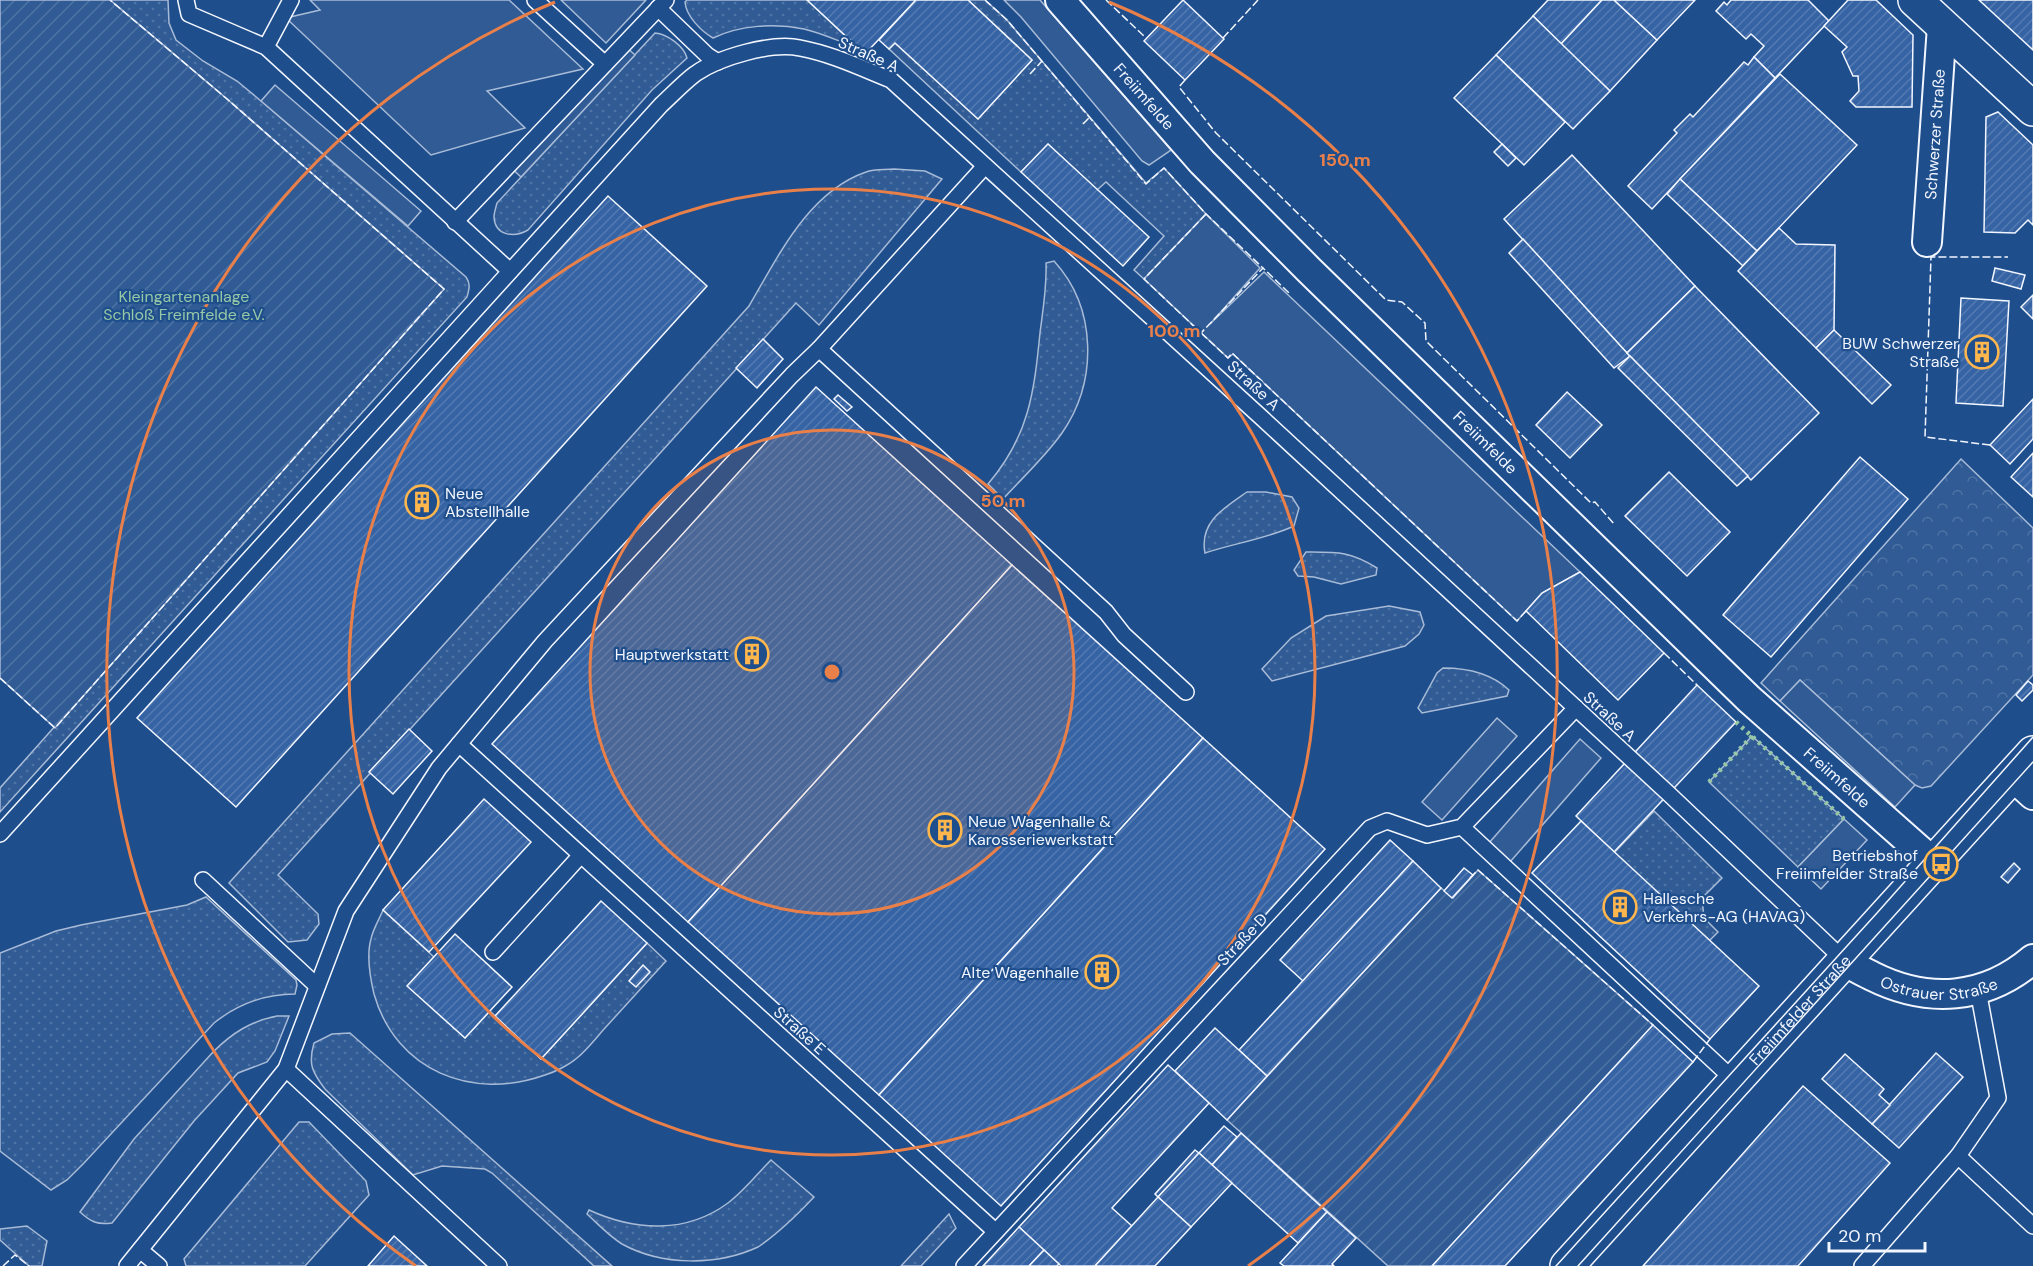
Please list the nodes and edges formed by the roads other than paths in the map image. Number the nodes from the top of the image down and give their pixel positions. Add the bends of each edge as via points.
1 (186, 0) edge
2 (291, 0) edge
3 (535, 0) edge
4 (1060, 0) edge
5 (1915, 0) edge
6 (662, 4) edge
7 (1942, 26) junction
8 (266, 47) junction
9 (718, 62) junction
10 (605, 64) junction
11 (2033, 109) edge
12 (985, 166) junction
13 (455, 222) junction
14 (1927, 242) dead end
15 (510, 272) junction
16 (819, 349) junction
17 (1185, 692) dead end
18 (1576, 708) junction
19 (459, 744) junction
20 (2033, 753) edge
21 (2022, 786) edge
22 (1462, 827) junction
23 (0, 834) edge
24 (581, 855) junction
25 (1933, 862) junction
26 (203, 880) dead end
27 (493, 952) dead end
28 (2033, 959) edge
29 (1844, 960) junction
30 (317, 986) junction
31 (1978, 990) junction
32 (286, 1069) junction
33 (1734, 1080) junction
34 (1958, 1156) junction
35 (2033, 1226) edge
36 (995, 1231) junction
37 (140, 1250) junction
38 (127, 1266) edge
39 (159, 1266) edge
40 (498, 1266) edge
41 (964, 1266) edge
42 (1567, 1266) edge
43 (1862, 1266) edge

1 - 8 lane via 189,15
2 - 8 lane
3 - 10 lane
4 - 25 street, Freiimfelde via 1202,162 1309,270 1749,699
5 - 7 street
6 - 9 lane via 707,55
6 - 10 lane
7 - 11 street
7 - 14 street, Schwerzer Straße
8 - 13 lane
9 - 12 lane, Straße A via 734,54 797,47 833,56 891,80
9 - 15 lane, Straße A via 696,73 661,105
10 - 13 lane
12 - 16 lane
12 - 18 lane, Straße A
13 - 15 lane
15 - 23 lane, Straße A
16 - 17 lane via 1106,612 1124,635
16 - 19 lane via 545,641
18 - 22 lane
18 - 29 lane, Straße A
19 - 24 lane, Straße E
19 - 30 lane via 439,768 346,911
20 - 21 street, Freiimfelder Straße
21 - 25 street, Freiimfelder Straße
22 - 33 lane
22 - 36 lane, Straße D via 1428,835 1387,821 1370,828
24 - 27 lane
24 - 36 lane, Straße E
25 - 29 street, Freiimfelder Straße
26 - 30 lane
28 - 31 street, Ostrauer Straße via 2016,973
29 - 31 street, Ostrauer Straße via 1882,981 1930,994
29 - 33 street, Freiimfelder Straße
30 - 32 lane
31 - 34 lane via 1998,1098
32 - 37 lane
32 - 40 lane
33 - 42 street, Freiimfelder Straße
34 - 35 lane
34 - 43 lane
36 - 41 lane, Straße D
37 - 38 lane
37 - 39 lane

